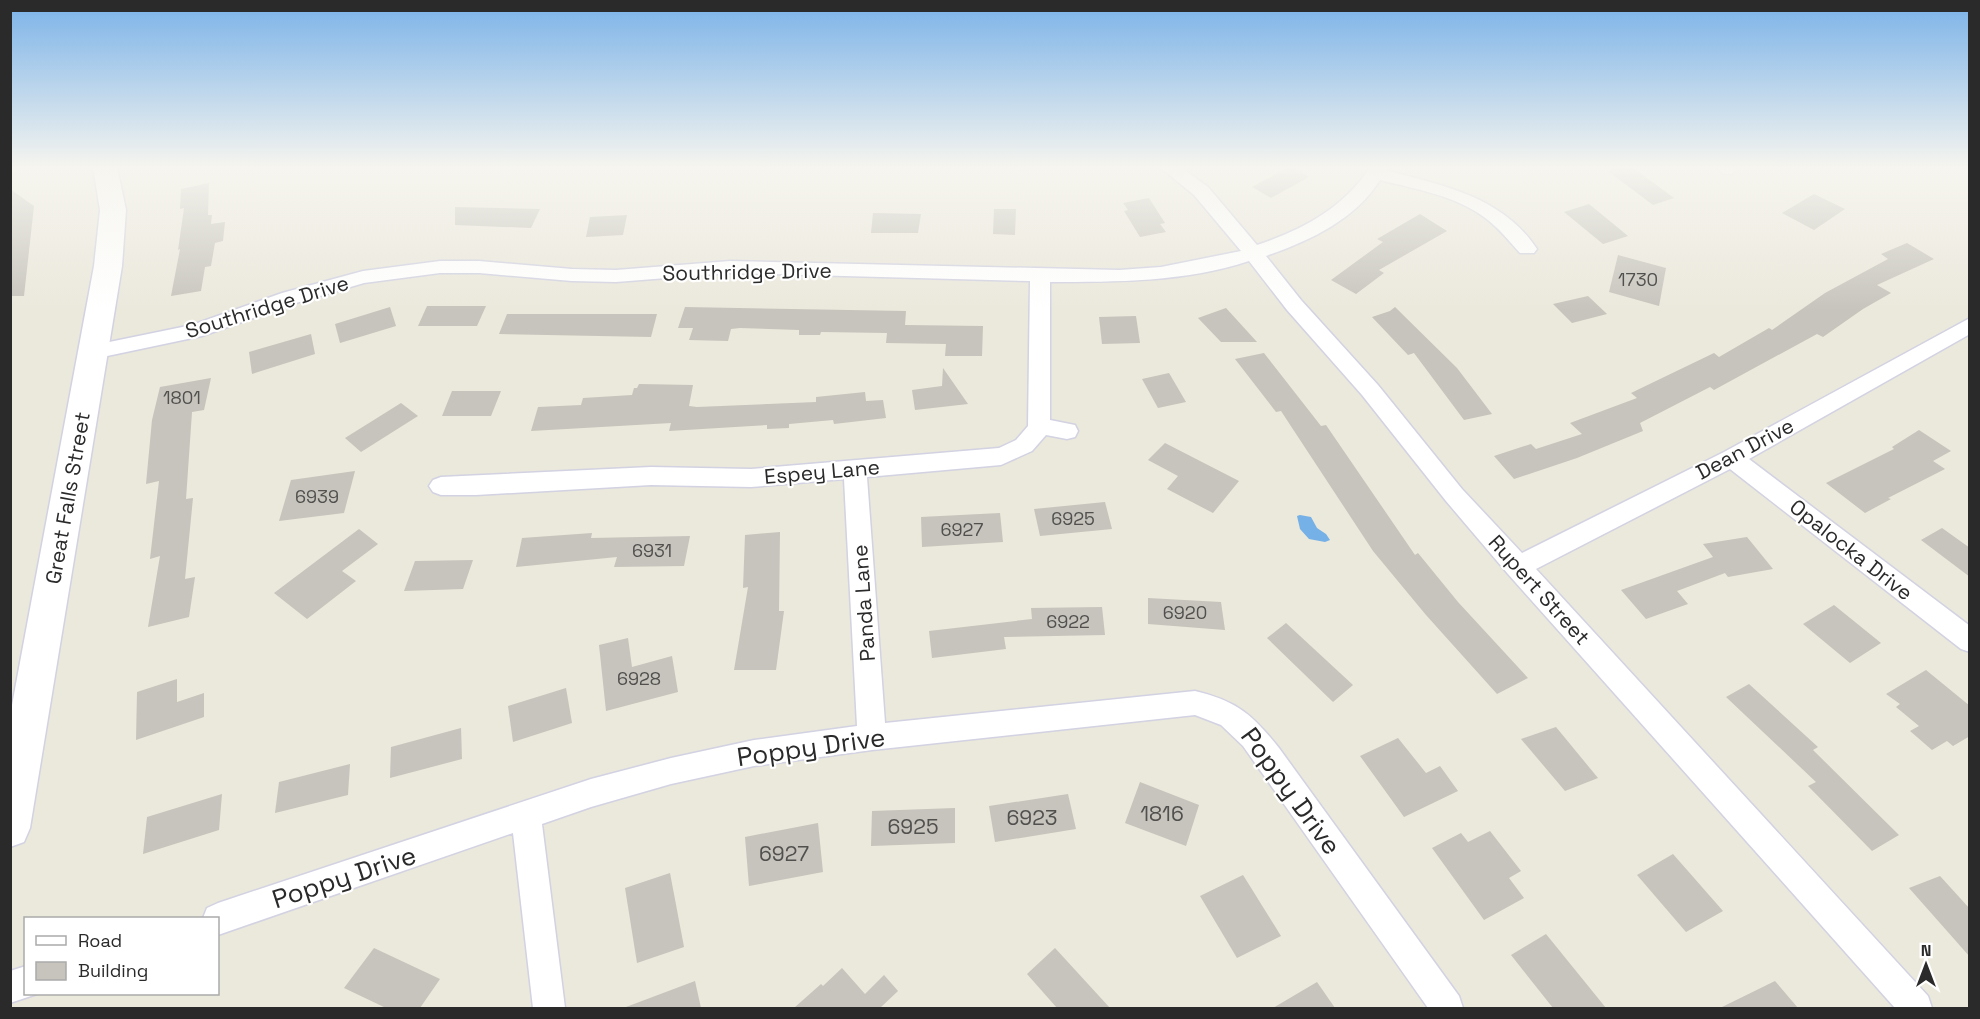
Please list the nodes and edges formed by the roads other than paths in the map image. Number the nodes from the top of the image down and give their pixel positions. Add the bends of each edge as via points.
1 (113, 215) edge
2 (1220, 215) edge
3 (1334, 215) edge
4 (1493, 215) edge
5 (1527, 249) dead end
6 (1253, 254) junction
7 (1040, 275) junction
8 (1970, 325) edge
9 (93, 352) junction
10 (1040, 426) junction
11 (1067, 431) dead end
12 (1732, 458) junction
13 (855, 469) junction
14 (441, 486) dead end
15 (1517, 567) junction
16 (1970, 641) edge
17 (872, 737) junction
18 (526, 816) junction
19 (10, 828) edge
20 (219, 919) edge
21 (549, 1008) edge
22 (1446, 1008) edge
23 (1916, 1008) edge

1 - 9 main road, Great Falls Street
2 - 6 street, Rupert Street
3 - 6 street, Southridge Drive via 1287,242
4 - 5 street
6 - 7 street, Southridge Drive via 1161,273
6 - 15 street, Rupert Street
7 - 9 street, Southridge Drive via 730,267 616,276 440,267 344,282 195,331
7 - 10 street
8 - 12 street, Dean Drive
9 - 19 main road, Great Falls Street
10 - 11 street
10 - 13 street, Espey Lane via 1030,442 1001,456
12 - 15 street, Dean Drive
12 - 16 street, Opalocka Drive
13 - 14 street, Espey Lane via 751,478 651,476
13 - 17 street, Panda Lane
15 - 23 street, Rupert Street
17 - 18 street, Poppy Drive via 754,753 671,771
17 - 22 street, Poppy Drive via 1195,703 1217,707 1238,719 1263,749
18 - 20 street, Poppy Drive
18 - 21 street

